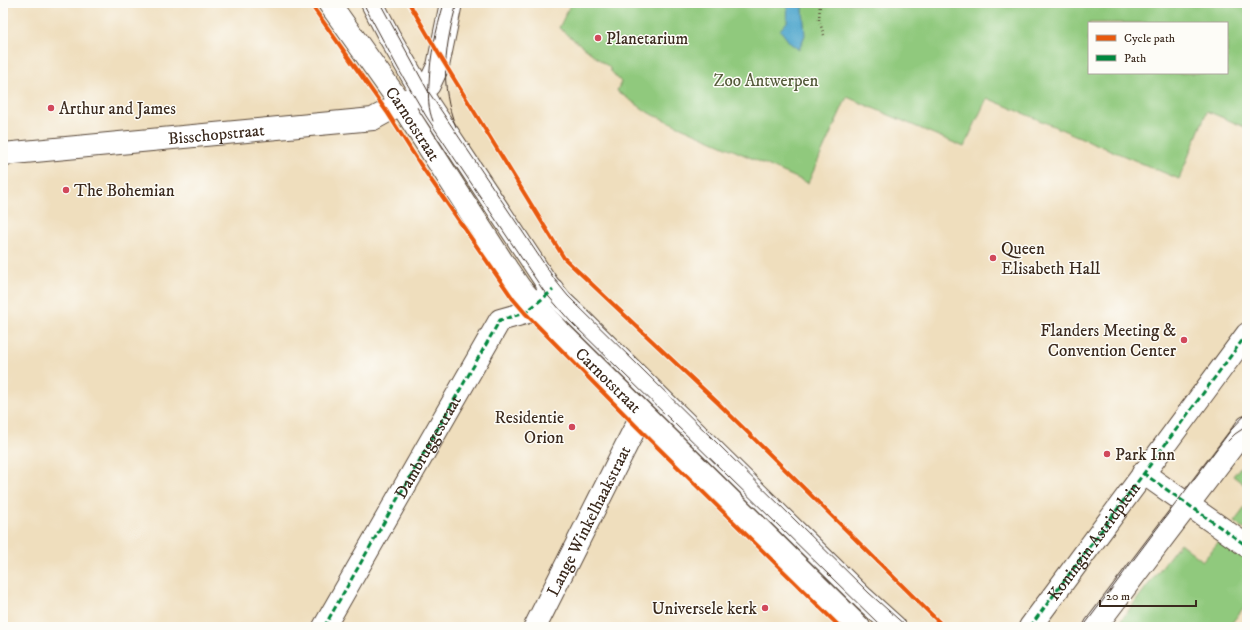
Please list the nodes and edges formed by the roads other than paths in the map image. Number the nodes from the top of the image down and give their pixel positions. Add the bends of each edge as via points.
1 (329, 3) edge
2 (372, 3) edge
3 (451, 3) edge
4 (422, 92) junction
5 (401, 104) junction
6 (3, 154) edge
7 (553, 290) junction
8 (535, 305) junction
9 (1247, 334) edge
10 (645, 417) junction
11 (1247, 427) edge
12 (1143, 473) junction
13 (1189, 505) junction
14 (1247, 546) edge
15 (324, 627) edge
16 (535, 627) edge
17 (859, 627) edge
18 (895, 627) edge
19 (1030, 627) edge
20 (1095, 627) edge

1 - 5 street, Carnotstraat
2 - 4 street, Carnotstraat
3 - 4 street via 438,66 429,85
4 - 5 street, Bisschopstraat
4 - 7 street, Carnotstraat
5 - 6 street, Bisschopstraat via 374,119
5 - 8 street, Carnotstraat via 507,269
7 - 8 street, Dambruggestraat
7 - 18 street, Carnotstraat via 857,593
8 - 10 street, Carnotstraat
8 - 15 street, Dambruggestraat via 525,314 500,320
9 - 12 street, Koningin Astridplein
10 - 16 street, Lange Winkelhaakstraat via 636,426
10 - 17 street, Carnotstraat
11 - 13 street
12 - 13 street, Koningin Astridplein
12 - 19 street, Koningin Astridplein
13 - 14 street, Koningin Astridplein
13 - 20 street

